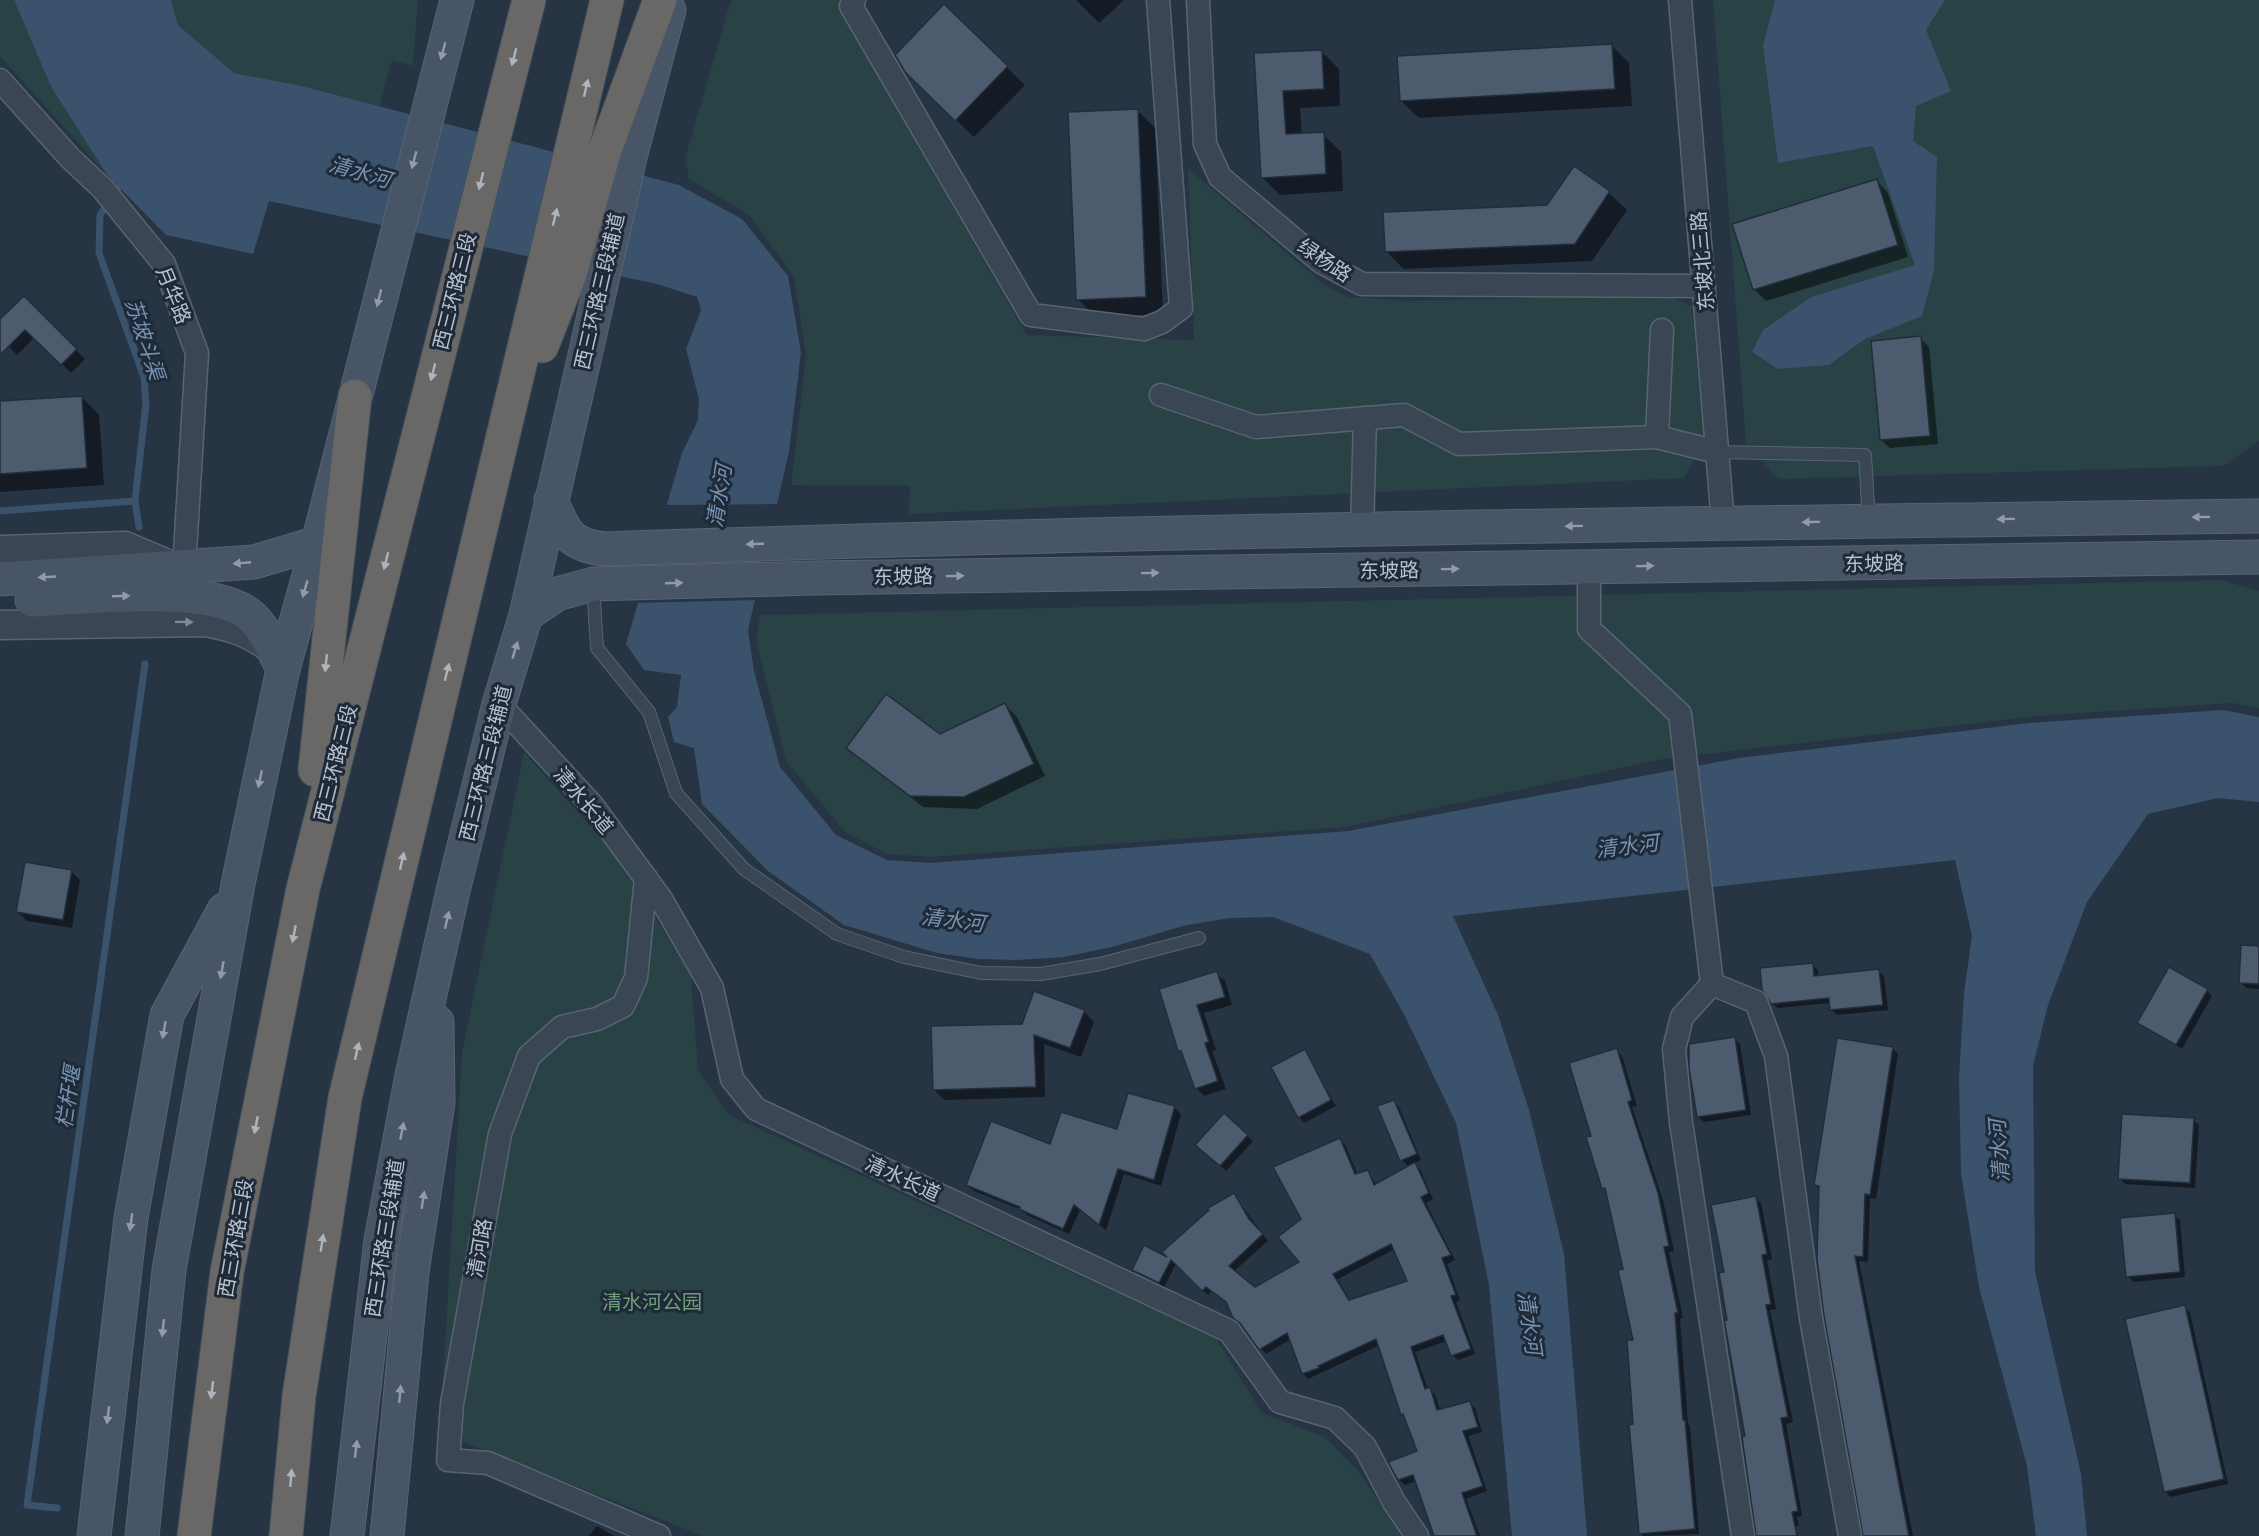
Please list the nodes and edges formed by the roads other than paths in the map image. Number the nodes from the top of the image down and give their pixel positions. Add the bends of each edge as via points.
1 (457, 0) edge
2 (529, 0) edge
3 (607, 0) edge
4 (660, 0) edge
5 (672, 0) edge
6 (854, 0) edge
7 (1158, 0) edge
8 (1198, 0) edge
9 (1680, 0) edge
10 (0, 80) edge
11 (603, 151) junction
12 (1704, 286) junction
13 (1662, 330) dead end
14 (1161, 395) dead end
15 (355, 396) junction
16 (1365, 418) junction
17 (1657, 437) junction
18 (1717, 452) junction
19 (551, 500) junction
20 (2259, 516) edge
21 (1869, 521) junction
22 (1723, 523) junction
23 (1362, 531) junction
24 (318, 543) junction
25 (606, 549) junction
26 (0, 550) edge
27 (2259, 557) edge
28 (1589, 567) junction
29 (181, 569) junction
30 (0, 579) edge
31 (604, 584) junction
32 (0, 601) edge
33 (526, 615) junction
34 (0, 625) edge
35 (278, 660) junction
36 (499, 704) junction
37 (646, 878) junction
38 (238, 884) junction
39 (303, 889) junction
40 (1199, 938) dead end
41 (436, 970) junction
42 (1712, 984) junction
43 (348, 1522) edge
44 (94, 1536) edge
45 (142, 1536) edge
46 (194, 1536) edge
47 (286, 1536) edge
48 (387, 1536) edge
49 (659, 1536) edge
50 (1417, 1536) edge
51 (1743, 1536) edge
52 (1850, 1536) edge

1 -> 15 main road
2 -> 39 highway, 西三环路三段
11 -> 3 highway
4 - 11 highway
5 - 11 main road, 西三环路三段辅道
6 - 7 street via 851,6 1031,315 1144,329 1181,308
8 - 12 street, 绿杨路 via 1205,144 1216,169 1220,177 1321,262 1362,284
9 - 12 street, 东坡北三路
10 - 29 street, 月华路 via 103,189 164,264 197,353
11 - 19 main road, 西三环路三段辅道 via 601,285
47 -> 11 highway via 298,1396 345,1098 500,451 555,275
12 - 18 street, 东坡北三路
13 - 17 street
14 - 16 street via 1256,428
15 - 24 main road
15 -> 39 highway
16 - 17 street via 1404,415 1459,444
16 - 23 street
17 - 18 street
18 - 21 lane via 1865,455
18 - 22 street, 东坡北三路
19 - 25 main road, 东坡路 via 563,528 574,540 588,548
19 - 33 main road, 西三环路三段辅道
20 -> 21 main road, 东坡路
21 -> 22 main road, 东坡路
22 -> 23 main road, 东坡路
23 -> 25 main road, 东坡路
24 -> 29 main road via 254,562
24 -> 35 main road
25 - 31 main road
26 - 29 street via 125,546
28 -> 27 main road, 东坡路
31 -> 28 main road, 东坡路
28 - 42 street via 1589,628 1680,714
29 -> 30 main road
31 - 33 main road, 东坡路 via 557,594
31 - 40 lane via 597,648 649,712 676,793 744,869 837,934 904,957 981,973 1041,974 1100,964
32 -> 35 main road via 177,594 218,601 252,616
36 -> 33 main road, 西三环路三段辅道
34 -> 35 street via 205,622 234,627 257,637
35 -> 38 main road
36 - 37 street, 清水长道 via 592,805
41 -> 36 main road, 西三环路三段辅道
37 - 49 street, 清河路 via 636,978 623,1006 597,1019 562,1027 529,1056 500,1134 452,1404 448,1460 488,1463
37 - 50 street, 清水长道 via 712,988 732,1079 756,1109 1229,1331 1280,1402 1335,1418 1365,1447
38 -> 44 main road via 167,1015 131,1218
38 -> 45 main road via 169,1270
39 -> 46 highway, 西三环路三段 via 224,1290
43 -> 41 main road, 西三环路三段辅道 via 381,1240
48 -> 41 main road via 412,1272 438,1102
42 - 51 street via 1682,1017 1674,1049 1683,1134
42 - 52 street via 1756,1002 1776,1056 1811,1318

